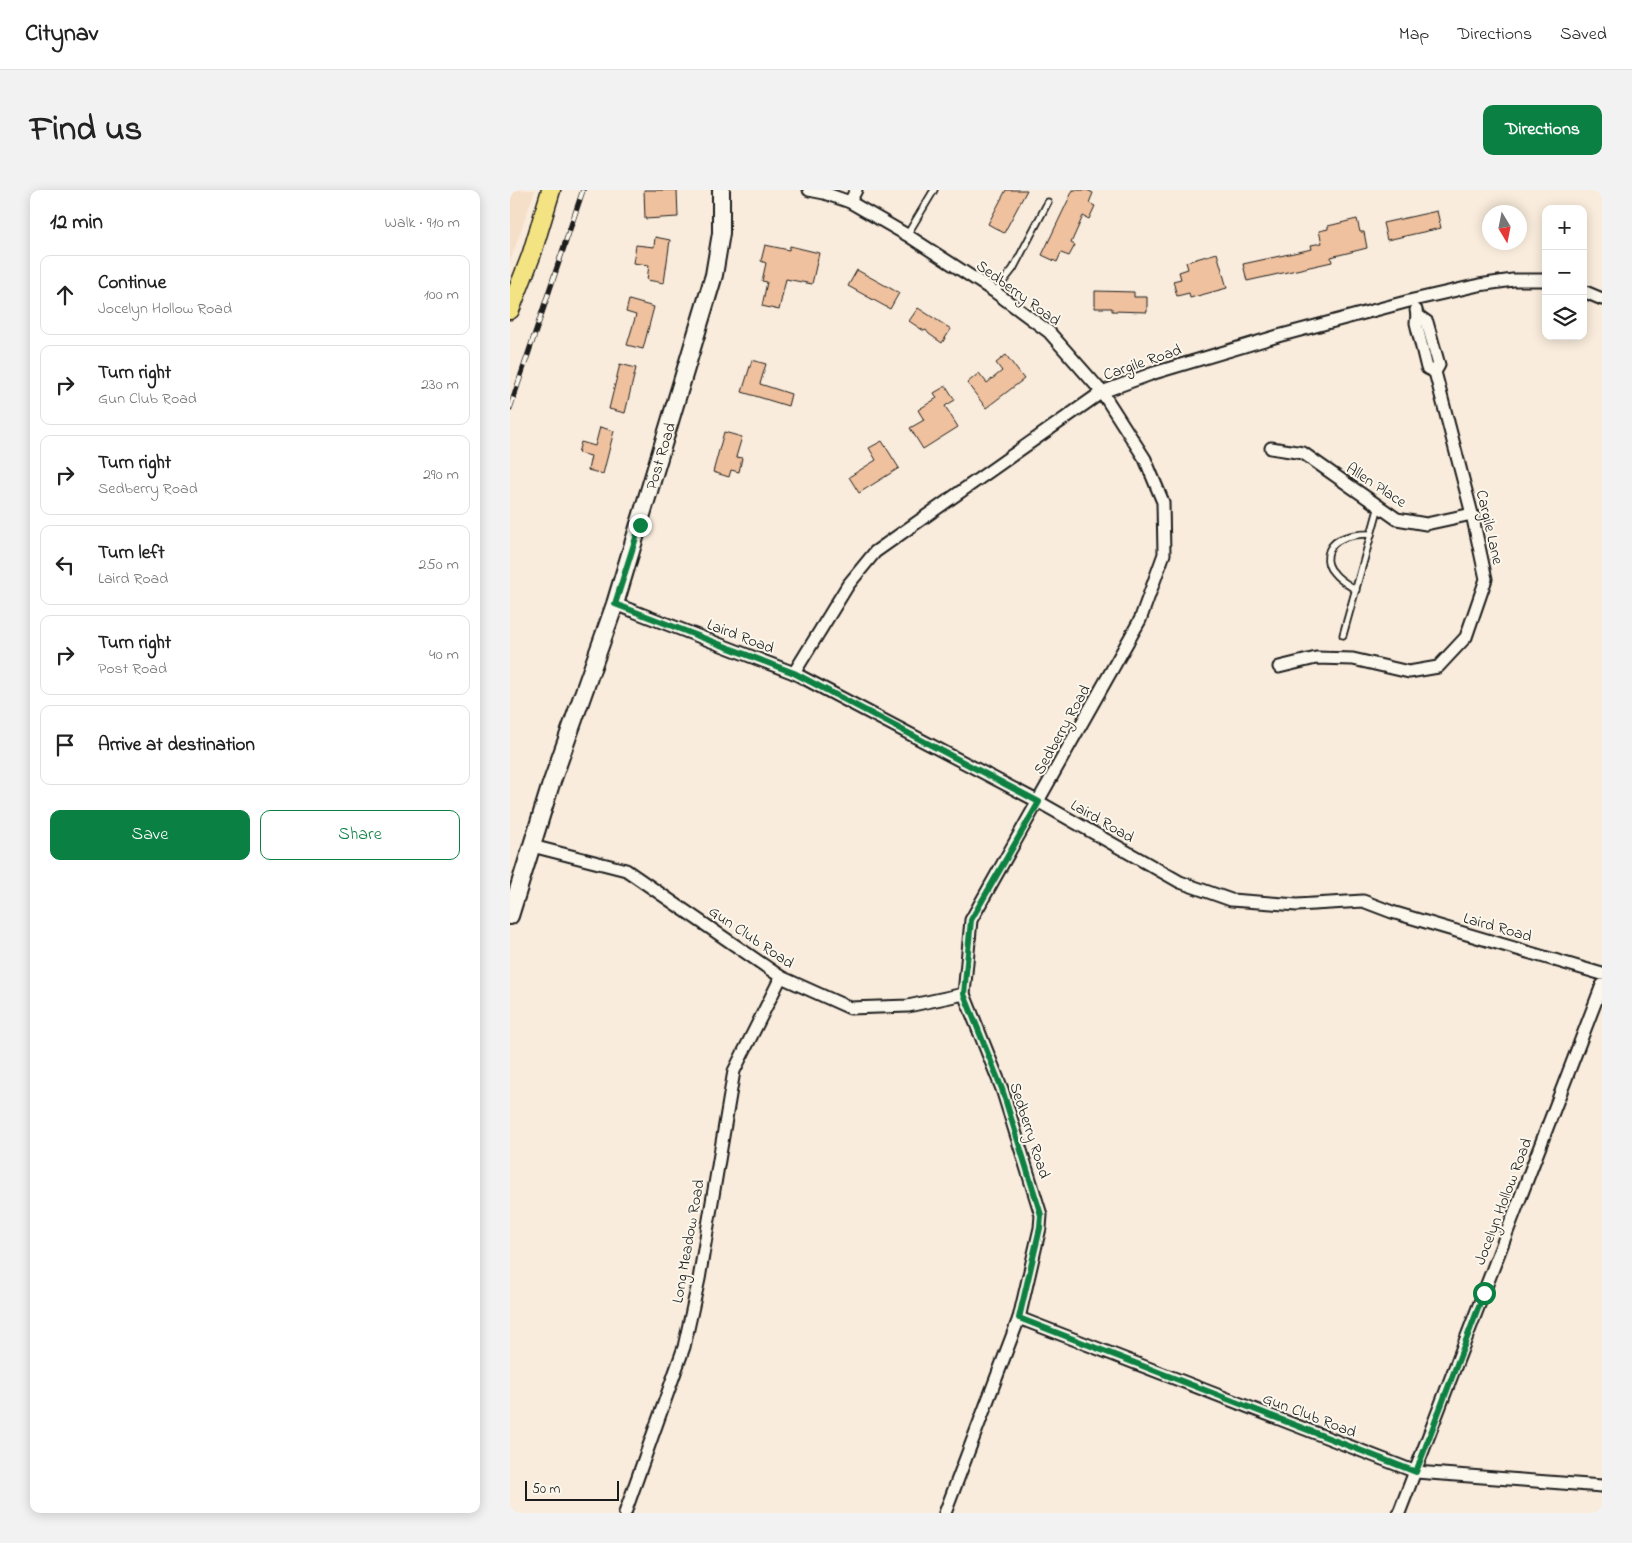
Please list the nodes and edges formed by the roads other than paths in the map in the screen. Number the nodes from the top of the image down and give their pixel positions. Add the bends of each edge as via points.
1 (551, 190) edge
2 (721, 190) edge
3 (810, 190) edge
4 (856, 190) edge
5 (934, 190) edge
6 (850, 202) junction
7 (1048, 202) dead end
8 (907, 235) junction
9 (1542, 280) edge
10 (996, 292) junction
11 (1587, 293) edge
12 (1602, 299) edge
13 (1413, 300) junction
14 (510, 310) edge
15 (1102, 392) junction
16 (1271, 448) dead end
17 (1379, 506) junction
18 (1472, 514) junction
19 (1371, 534) junction
20 (1356, 590) junction
21 (615, 604) junction
22 (1343, 636) dead end
23 (1279, 666) dead end
24 (794, 673) junction
25 (1039, 802) junction
26 (532, 846) junction
27 (510, 916) edge
28 (1602, 974) edge
29 (781, 977) junction
30 (1602, 985) edge
31 (964, 994) junction
32 (1019, 1318) junction
33 (1416, 1472) junction
34 (1602, 1486) edge
35 (625, 1513) edge
36 (945, 1513) edge
37 (1399, 1513) edge

1 - 14 main road
2 - 21 street, Post Road via 721,233 714,275
3 - 6 street, Sedberry Road
4 - 6 street
5 - 8 lane
6 - 8 street, Sedberry Road
7 - 10 lane via 1013,269
8 - 10 street, Sedberry Road
9 - 13 street, Cargile Road via 1479,285
10 - 15 street, Sedberry Road via 1050,332
11 - 12 street
13 - 15 street, Cargile Road via 1278,336
13 - 18 street, Cargile Lane via 1427,368 1435,372
15 - 24 street, Cargile Road via 875,552 848,585
15 - 25 street, Sedberry Road via 1145,459 1163,502 1164,554 1140,620
16 - 17 street, Allen Place via 1303,453
17 - 18 street, Allen Place via 1397,519 1426,524
17 - 19 lane
18 - 23 street, Cargile Lane via 1486,579 1466,637 1438,667 1409,672 1353,659 1316,658
19 - 20 lane
19 - 20 lane via 1340,539 1329,550 1328,565
20 - 22 lane
21 - 24 street, Laird Road
21 - 26 street, Post Road
24 - 25 street, Laird Road
25 - 28 street, Laird Road via 1180,882 1231,900 1297,905 1363,901
25 - 31 street, Sedberry Road via 971,920
26 - 27 street, Post Road
26 - 29 street, Gun Club Road via 626,870
29 - 31 street, Gun Club Road via 850,1008 908,1006
29 - 35 street, Long Meadow Road via 734,1071 699,1279 684,1347
30 - 33 street, Jocelyn Hollow Road
31 - 32 street, Sedberry Road via 1002,1089 1041,1215
32 - 33 street, Gun Club Road
32 - 36 street, Sedberry Road
33 - 34 street, Gun Club Road
33 - 37 street, Jocelyn Hollow Road

